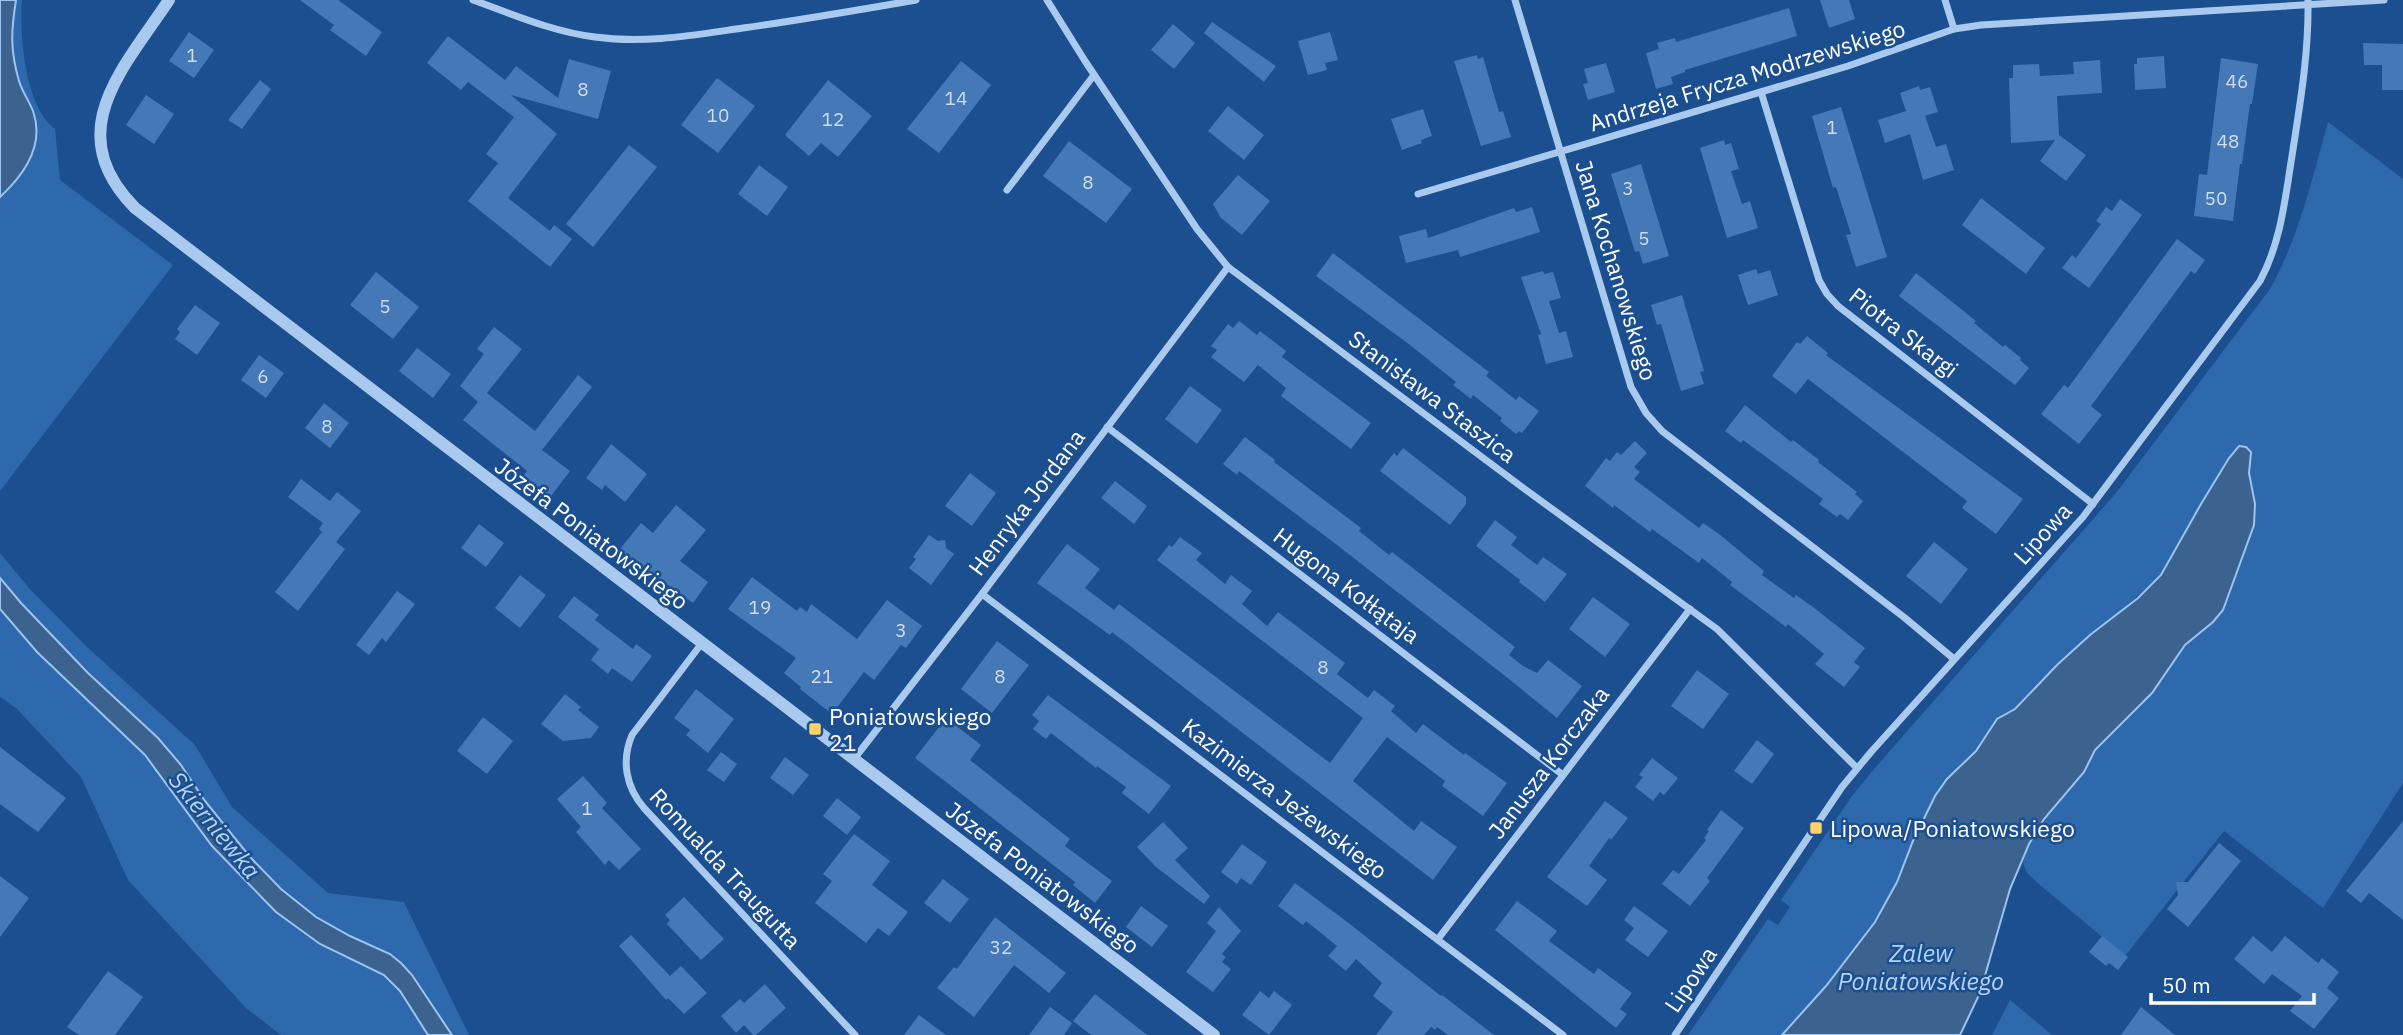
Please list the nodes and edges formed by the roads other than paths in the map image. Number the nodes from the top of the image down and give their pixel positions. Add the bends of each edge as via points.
1 (169, 0) edge
2 (473, 0) edge
3 (916, 0) edge
4 (1047, 0) edge
5 (1515, 0) edge
6 (1945, 0) edge
7 (2384, 0) edge
8 (2308, 2) edge
9 (1954, 30) junction
10 (1094, 75) junction
11 (1761, 92) junction
12 (1561, 152) junction
13 (1007, 190) dead end
14 (1418, 194) dead end
15 (1228, 267) junction
16 (1107, 427) junction
17 (2094, 503) junction
18 (982, 594) junction
19 (1690, 609) junction
20 (702, 643) junction
21 (1954, 659) junction
22 (854, 759) junction
23 (1857, 768) junction
24 (1563, 775) junction
25 (1438, 939) junction
26 (855, 1035) edge
27 (1214, 1035) edge
28 (1563, 1035) edge
29 (1675, 1035) edge

1 - 20 street, Józefa Poniatowskiego via 113,85 101,117 100,148 119,193 153,224
2 - 3 street via 558,29 638,40
4 - 10 street, Stanisława Staszica
5 - 12 street, Jana Kochanowskiego
6 - 9 street
7 - 8 street, Andrzeja Frycza Modrzewskiego
8 - 9 street, Andrzeja Frycza Modrzewskiego
8 - 17 street, Lipowa via 2303,84 2284,206 2270,262 2239,312
9 - 11 street, Andrzeja Frycza Modrzewskiego
10 - 13 street
10 - 15 street, Stanisława Staszica via 1197,229
11 - 12 street, Andrzeja Frycza Modrzewskiego
11 - 17 street, Piotra Skargi via 1827,294
12 - 14 street, Andrzeja Frycza Modrzewskiego
12 - 21 street, Jana Kochanowskiego via 1631,387 1646,413
15 - 16 street, Henryka Jordana
15 - 19 street, Stanisława Staszica
16 - 18 street, Henryka Jordana
16 - 24 street, Hugona Kołłątaja
17 - 21 street, Lipowa
18 - 22 street, Henryka Jordana
18 - 25 street, Kazimierza Jeżewskiego
19 - 23 street, Stanisława Staszica via 1734,645
19 - 24 street, Janusza Korczaka
20 - 22 street, Józefa Poniatowskiego
20 - 26 street, Romualda Traugutta via 632,736 626,759 629,785 644,808
21 - 23 street, Lipowa
22 - 27 street, Józefa Poniatowskiego
23 - 29 street, Lipowa
24 - 25 street, Janusza Korczaka
25 - 28 street, Kazimierza Jeżewskiego

